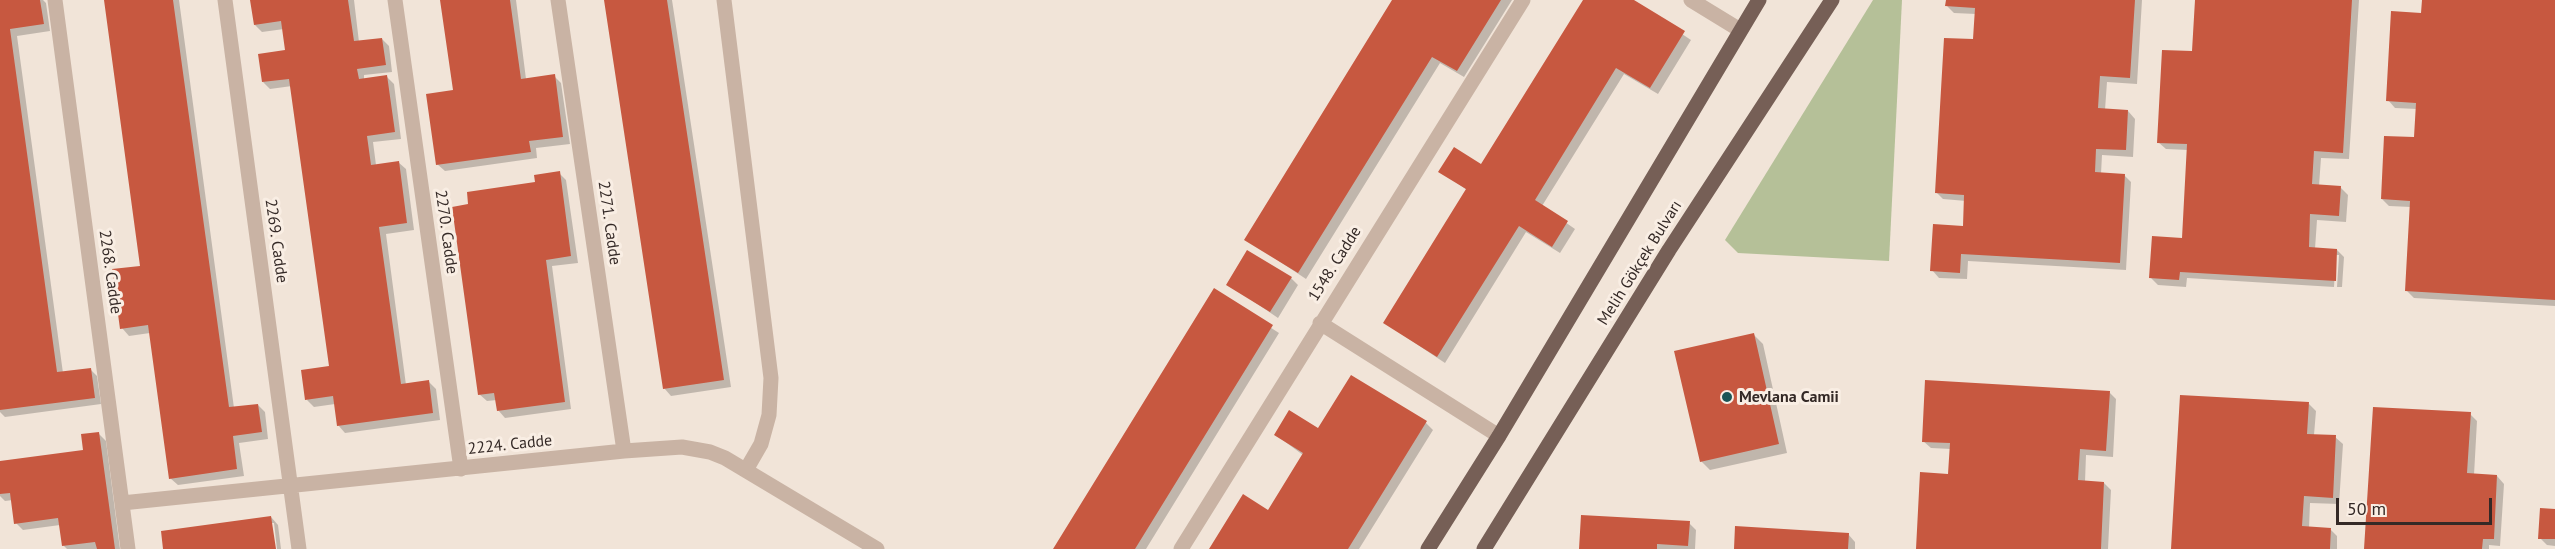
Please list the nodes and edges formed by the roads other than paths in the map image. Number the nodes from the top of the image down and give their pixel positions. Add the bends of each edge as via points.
1 (55, 0) edge
2 (225, 0) edge
3 (395, 0) edge
4 (558, 0) edge
5 (724, 0) edge
6 (1523, 0) edge
7 (1691, 0) edge
8 (1759, 0) edge
9 (1832, 0) edge
10 (1740, 30) junction
11 (1320, 323) junction
12 (1499, 436) junction
13 (624, 450) junction
14 (461, 469) junction
15 (746, 470) junction
16 (291, 486) junction
17 (122, 503) junction
18 (129, 549) edge
19 (299, 549) edge
20 (877, 549) edge
21 (1181, 549) edge
22 (1428, 549) edge
23 (1484, 549) edge

1 - 17 street, 2268. Cadde
2 - 16 street, 2269. Cadde
3 - 14 street, 2270. Cadde
4 - 13 street, 2271. Cadde
5 - 15 street via 771,378 770,415 761,444
6 - 11 street, 1548. Cadde
7 - 10 street
8 - 10 main road, Melih Gökçek Bulvarı
9 - 23 main road, Melih Gökçek Bulvarı via 1669,250
10 - 12 main road, Melih Gökçek Bulvarı
11 - 12 street
11 - 21 street, 1548. Cadde
12 - 22 main road, Melih Gökçek Bulvarı
13 - 14 street, 2224. Cadde
13 - 15 street, 2224. Cadde via 698,449
14 - 16 street, 2224. Cadde
15 - 20 street, 2224. Cadde
16 - 17 street, 2224. Cadde
16 - 19 street, 2269. Cadde
17 - 18 street, 2268. Cadde

